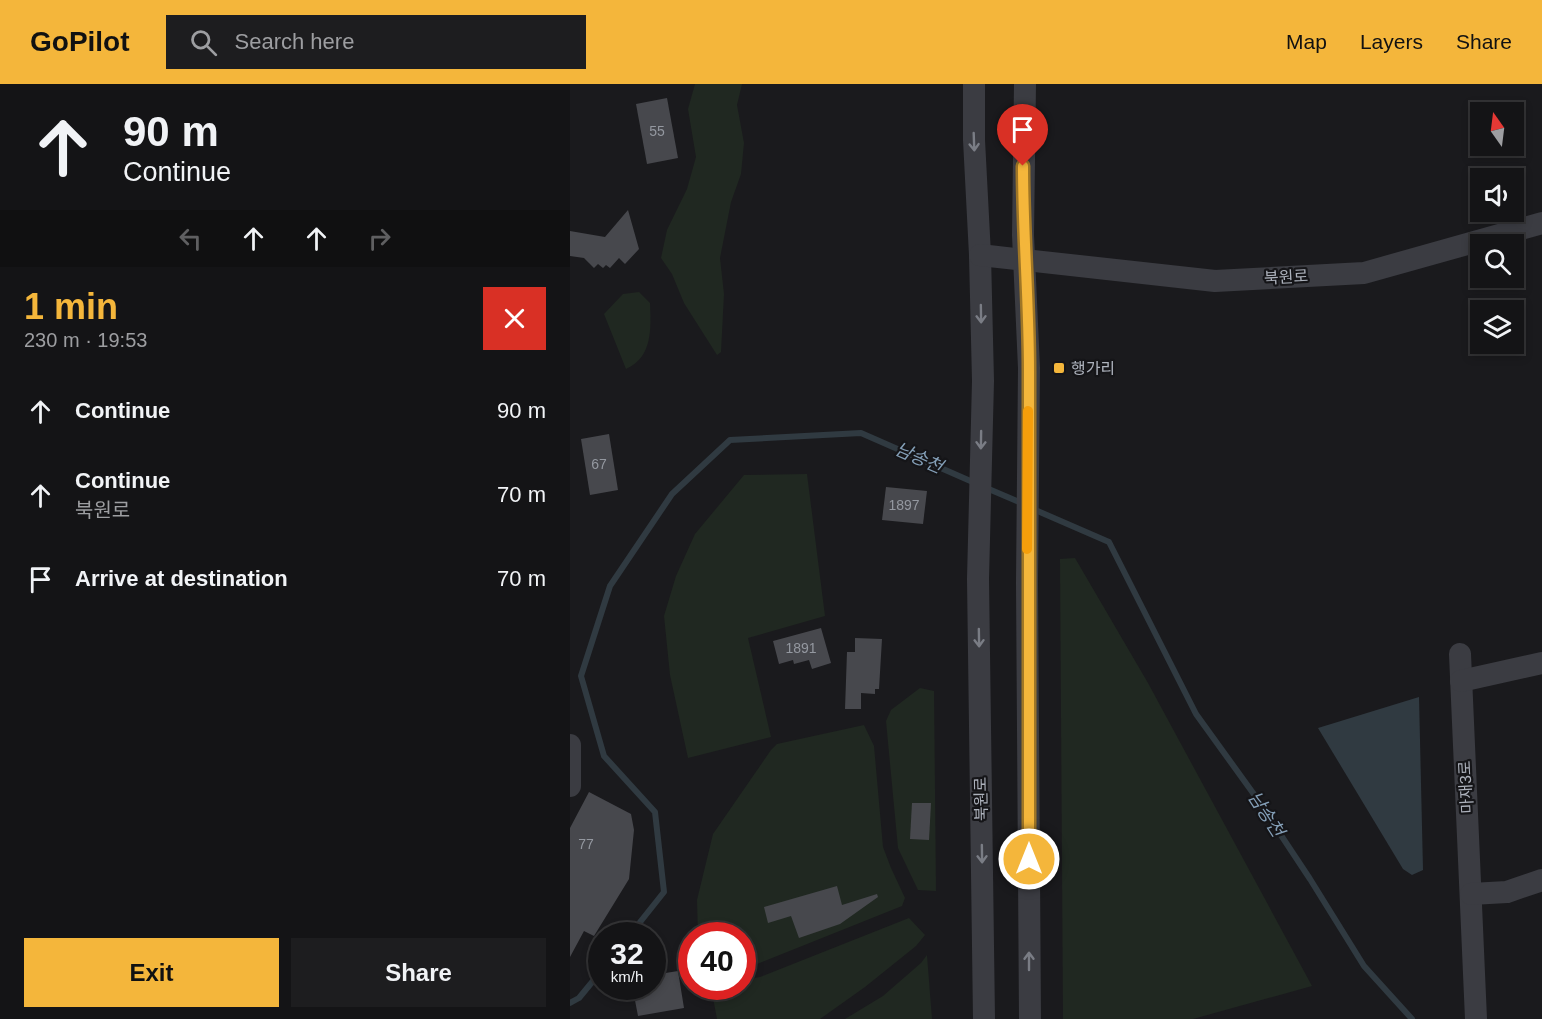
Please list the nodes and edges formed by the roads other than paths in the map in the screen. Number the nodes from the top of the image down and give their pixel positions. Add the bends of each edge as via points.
1 (974, 84) edge
2 (1024, 84) edge
3 (1542, 223) edge
4 (980, 255) junction
5 (1024, 260) junction
6 (1460, 654) dead end
7 (1542, 663) edge
8 (1461, 681) junction
9 (570, 745) edge
10 (570, 786) edge
11 (1542, 880) edge
12 (1471, 894) junction
13 (984, 1019) edge
14 (1030, 1019) edge
15 (1476, 1019) edge

1 -> 4 street
2 - 5 street
3 - 5 street, 북원로 via 1364,273 1215,281
4 - 5 street, 북원로
4 -> 13 street, 북원로 via 978,579
14 -> 5 street via 1029,368
6 - 8 street, 마재3로
7 - 8 street
8 - 12 street, 마재3로
9 - 10 street
11 - 12 street via 1507,892
12 - 15 street, 마재3로

